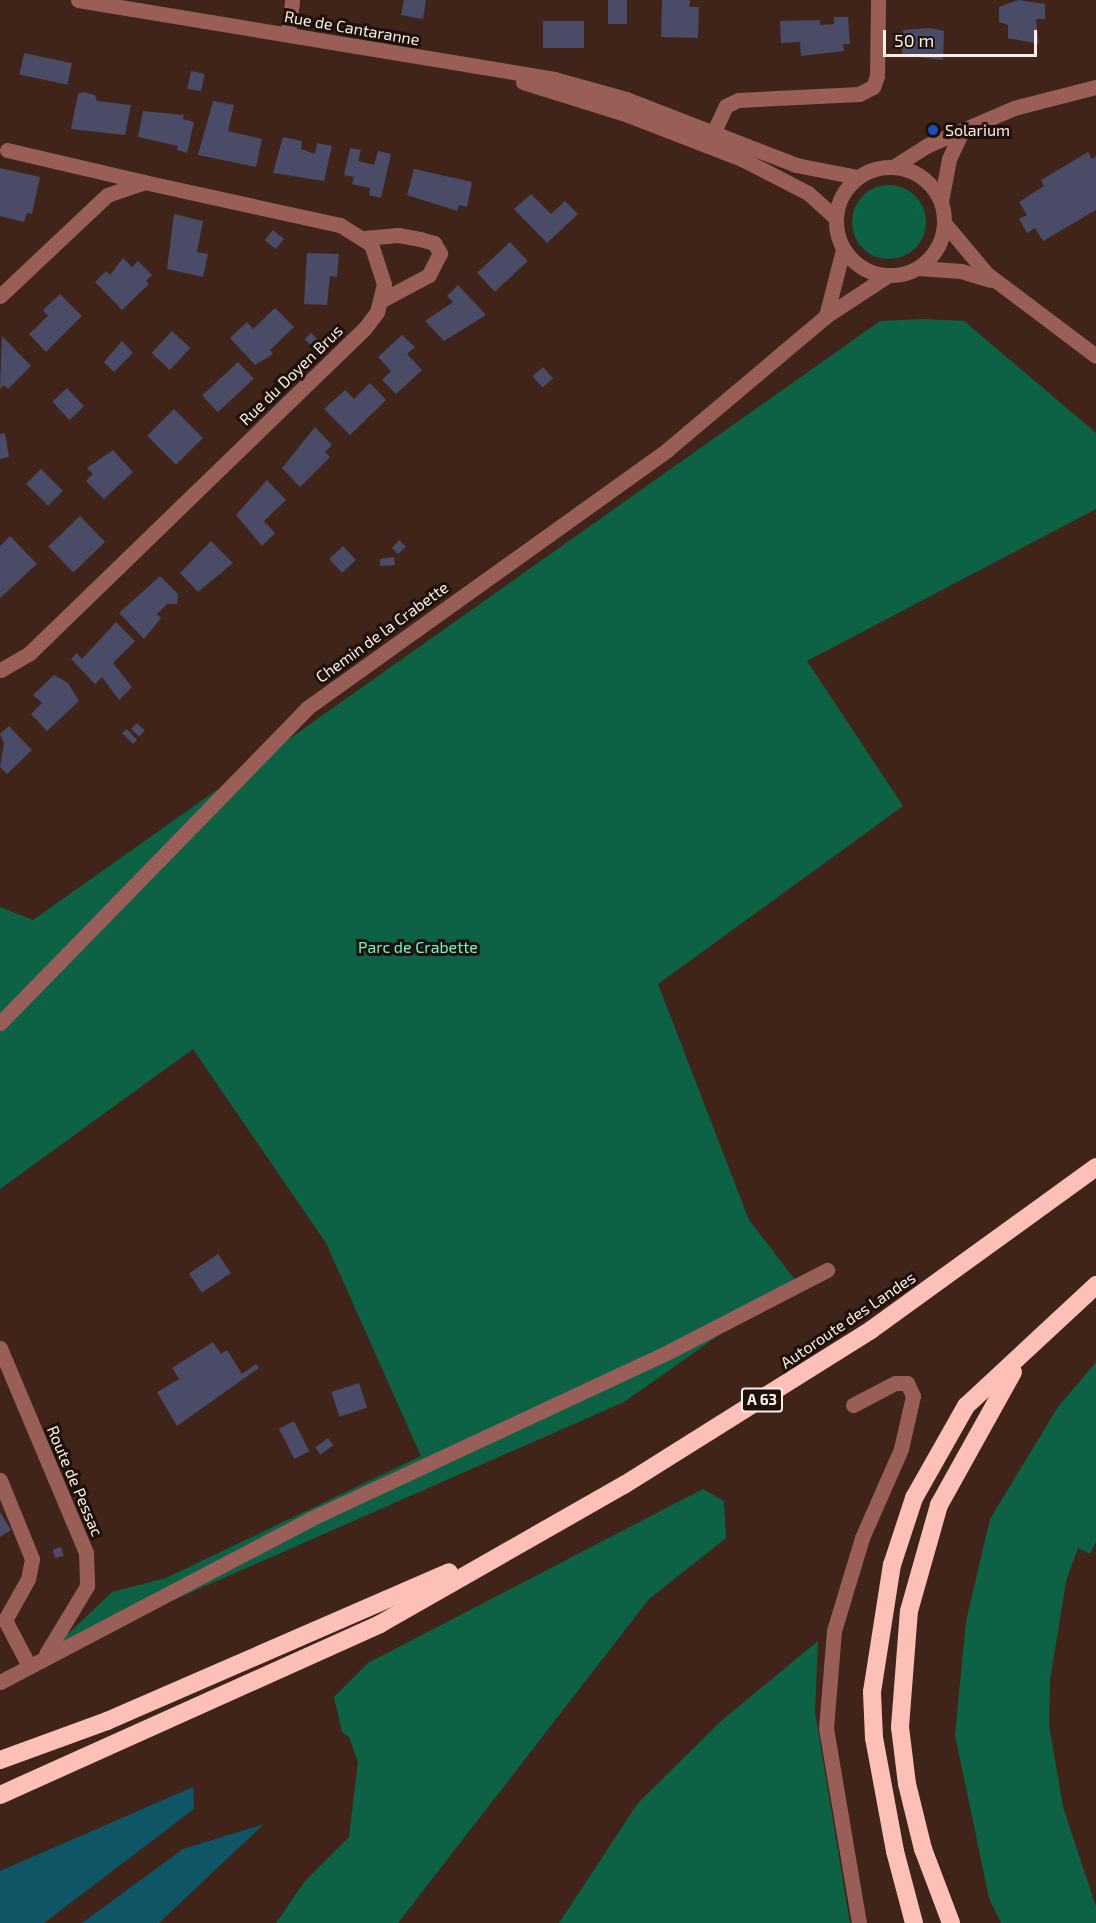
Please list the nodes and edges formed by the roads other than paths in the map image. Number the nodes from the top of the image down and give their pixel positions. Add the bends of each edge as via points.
1 (78, 0) edge
2 (292, 0) edge
3 (878, 0) edge
4 (288, 34) junction
5 (1096, 87) edge
6 (961, 133) junction
7 (710, 139) junction
8 (7, 150) dead end
9 (893, 167) junction
10 (858, 177) junction
11 (144, 182) junction
12 (941, 201) junction
13 (835, 217) junction
14 (945, 224) junction
15 (364, 238) junction
16 (843, 250) junction
17 (919, 268) junction
18 (887, 276) junction
19 (1006, 289) junction
20 (0, 296) edge
21 (382, 300) junction
22 (826, 315) junction
23 (1096, 356) edge
24 (0, 670) edge
25 (0, 1023) edge
26 (1096, 1167) edge
27 (827, 1270) dead end
28 (1096, 1285) edge
29 (0, 1348) edge
30 (1020, 1360) junction
31 (853, 1405) dead end
32 (0, 1480) edge
33 (517, 1543) junction
34 (44, 1657) junction
35 (29, 1666) junction
36 (0, 1682) edge
37 (0, 1760) edge
38 (0, 1795) edge
39 (859, 1923) edge
40 (914, 1923) edge
41 (951, 1923) edge

1 - 4 street, Rue de Cantaranne
2 - 4 street
3 - 7 street via 877,76 866,92 738,100 726,106
4 - 7 street, Rue de Cantaranne via 477,68
5 - 6 street via 1014,108
6 - 9 street via 928,145
6 - 12 street via 949,159
7 - 10 street, Rue de Cantaranne via 796,165
7 - 13 street, Rue de Cantaranne via 808,192
8 - 11 street
9 - 10 street
9 - 12 street via 922,177
10 - 13 street via 842,194
11 - 15 street via 340,225
11 - 20 street via 107,195
12 - 14 street
13 - 16 street
14 - 17 street via 937,249
14 - 19 street via 970,257
15 - 21 street via 382,271
15 - 21 street via 398,235 434,243 440,253 429,275
16 - 18 street via 870,272
16 - 22 street
17 - 18 street
17 - 19 street via 961,271
18 - 22 street, Chemin de la Crabette
19 - 23 street
21 - 24 street, Rue du Doyen Brus via 365,328 30,653
22 - 25 street, Chemin de la Crabette via 667,450 307,708
26 - 33 highway, Autoroute des Landes / A 63 via 871,1330 675,1454
27 - 34 street via 670,1351 310,1520
28 - 30 highway
29 - 34 street, Route de Pessac via 86,1553 87,1586
30 - 40 highway via 966,1406 944,1441 914,1498 892,1565 880,1620 872,1692 874,1738 894,1851
30 - 41 highway via 939,1505 909,1611 900,1727 907,1784 923,1849
31 - 39 street via 895,1383 907,1383 913,1396 901,1449 862,1538 834,1631 826,1728
32 - 35 street via 32,1558 28,1579 4,1620
33 - 37 highway via 107,1721
33 - 38 highway via 380,1624
34 - 35 street
35 - 36 street

